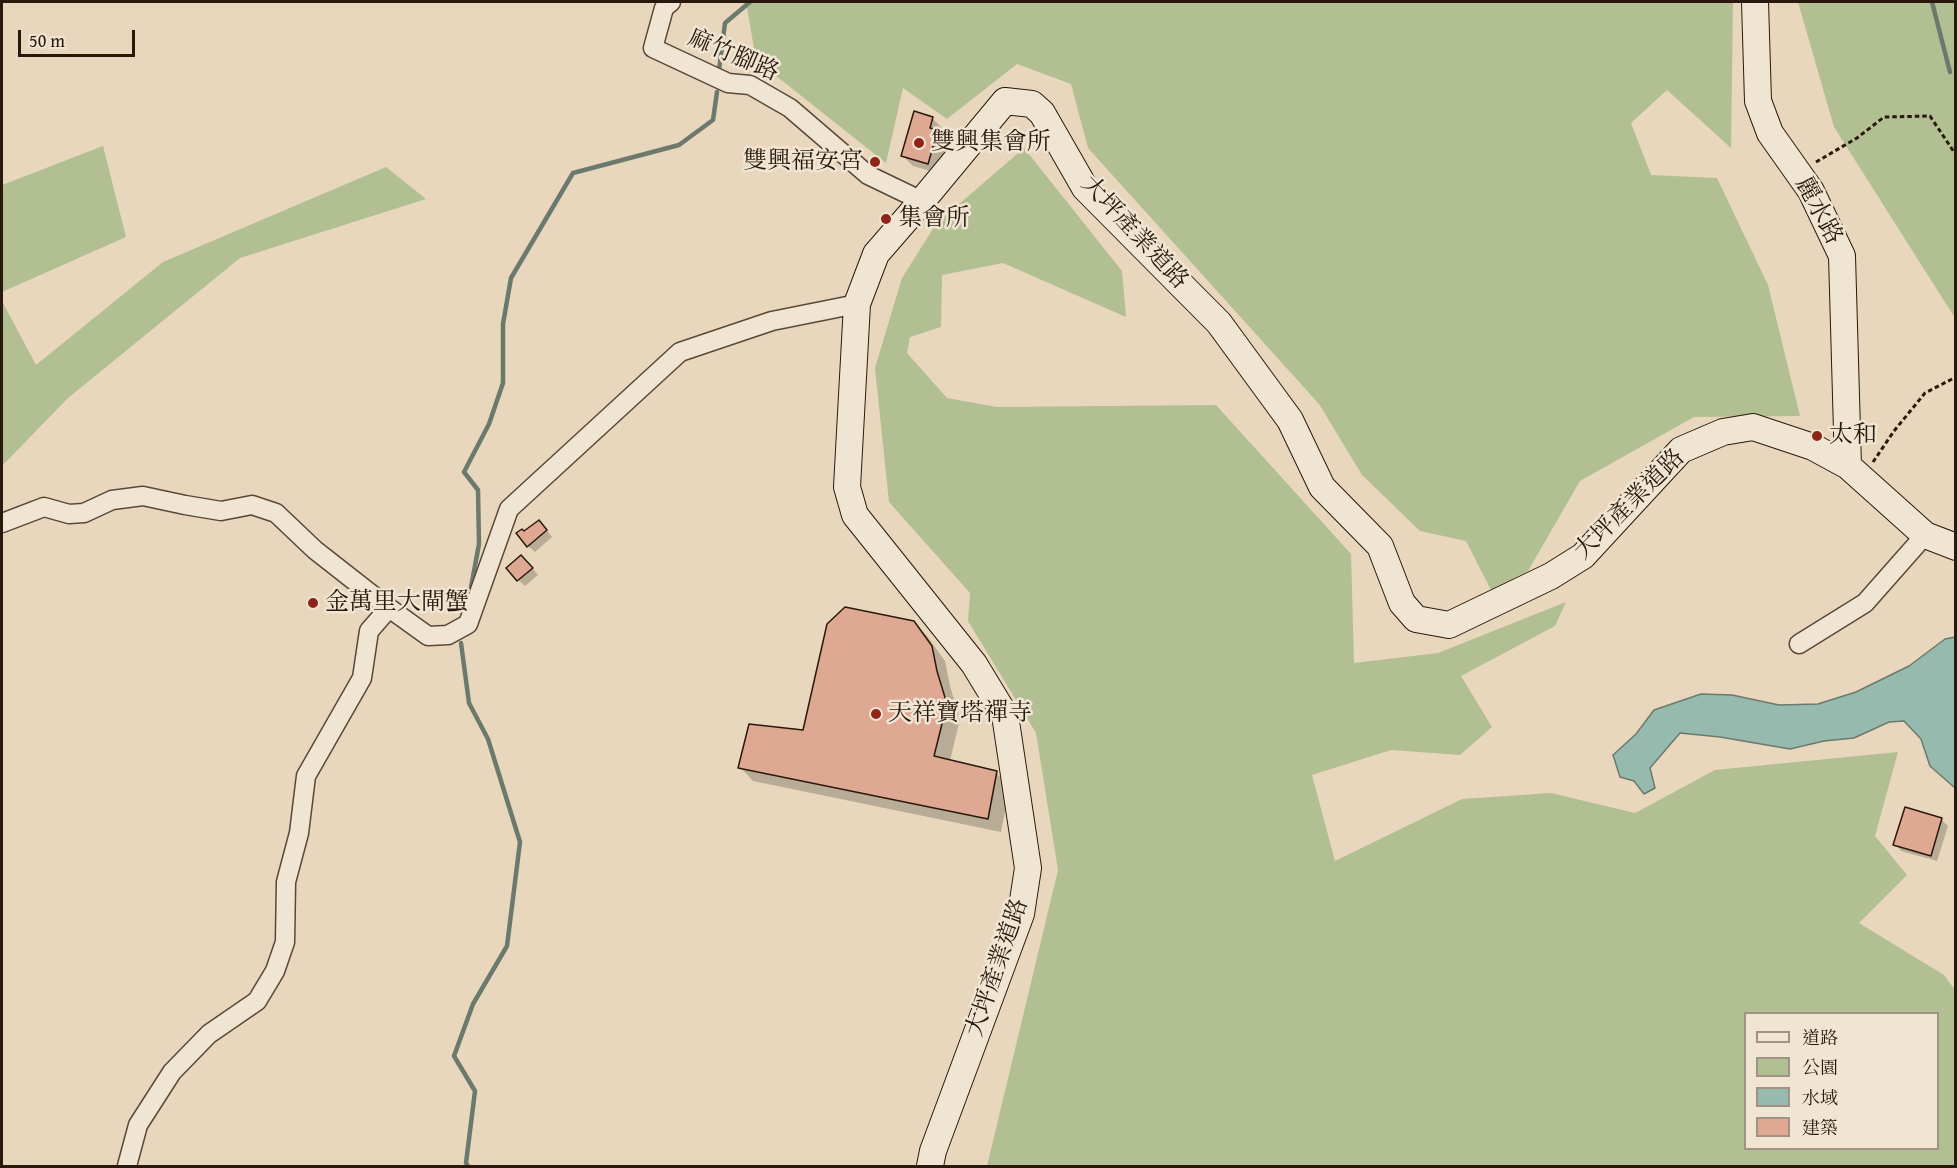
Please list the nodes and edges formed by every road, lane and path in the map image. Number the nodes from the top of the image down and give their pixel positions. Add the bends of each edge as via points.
1 (671, 2) edge
2 (1755, 2) edge
3 (1956, 155) edge
4 (1797, 172) junction
5 (922, 201) junction
6 (857, 304) junction
7 (1956, 377) edge
8 (1855, 472) junction
9 (2, 523) edge
10 (1925, 536) junction
11 (1956, 547) edge
12 (389, 608) junction
13 (1799, 644) dead end
14 (127, 1167) edge
15 (930, 1167) edge

1 - 5 street, 麻竹腳路 via 664,8 653,48 728,83 750,85 790,108 868,175
2 - 4 street, 麗水路 via 1758,101 1770,133
3 - 4 path via 1930,116 1884,117 1857,138
4 - 8 street, 麗水路 via 1811,191 1842,256
5 - 6 street, 大坪產業道路 via 876,254
5 - 8 street, 大坪產業道路 via 1005,101 1032,104 1042,113 1085,188 1219,323 1290,420 1322,487 1380,546 1402,603 1416,619 1449,625 1551,576 1583,556 1681,450 1723,432 1753,427 1813,447
6 - 12 street via 772,321 680,352 509,509 468,624 448,635 428,636
6 - 15 street, 大坪產業道路 via 847,487 855,515 974,664 1005,715 1029,868 1021,914
7 - 8 path via 1925,393
8 - 10 street, 大坪產業道路
9 - 12 street via 44,507 69,514 84,513 112,500 144,496 221,511 252,505 276,513 315,550
10 - 11 street, 大坪產業道路
10 - 13 street via 1865,603
12 - 14 street via 369,631 362,678 306,776 299,833 286,882 285,942 275,971 257,1001 209,1034 172,1072 138,1125

